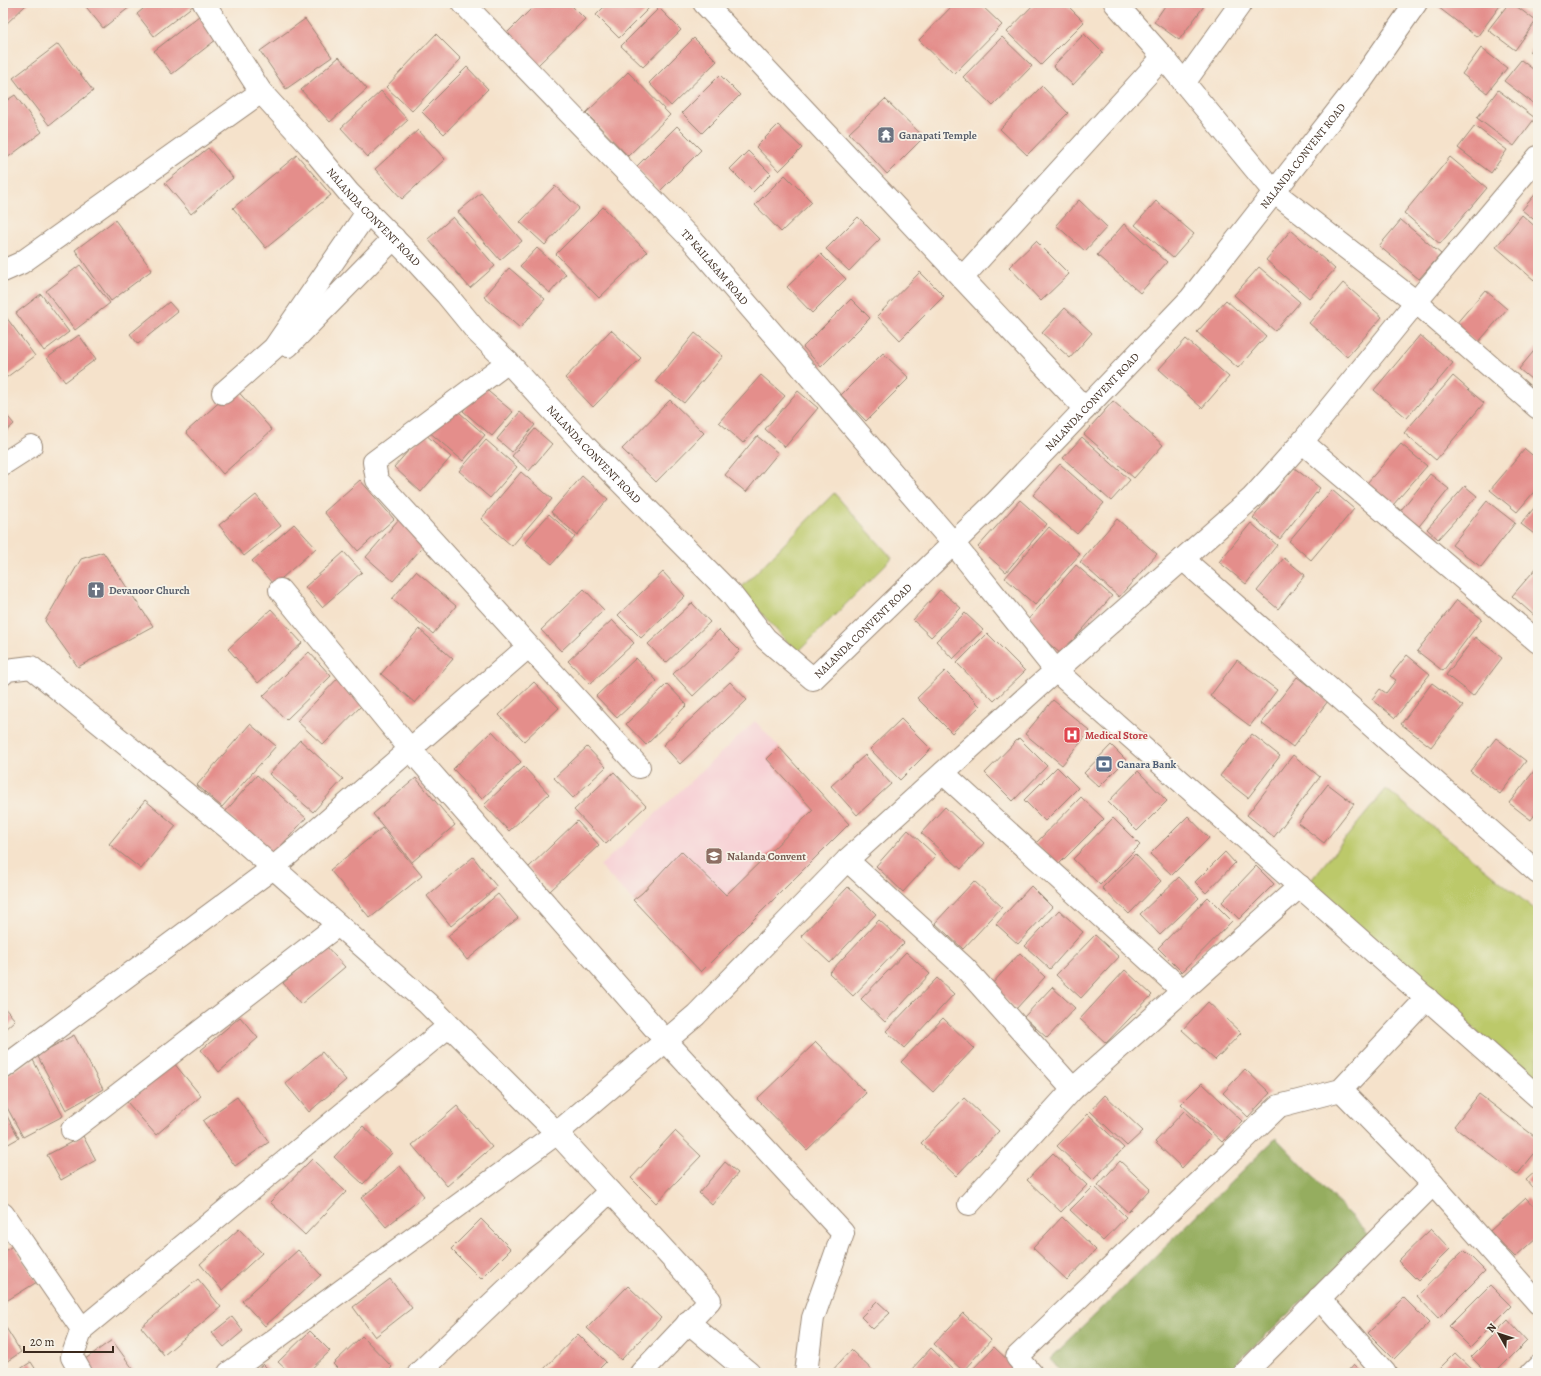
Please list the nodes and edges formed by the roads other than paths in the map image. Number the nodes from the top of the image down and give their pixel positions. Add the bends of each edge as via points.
1 (204, 3) edge
2 (463, 3) edge
3 (1115, 3) edge
4 (1241, 3) edge
5 (1416, 3) edge
6 (714, 7) edge
7 (1163, 57) junction
8 (1184, 83) junction
9 (261, 92) junction
10 (1538, 157) edge
11 (1274, 192) junction
12 (368, 211) junction
13 (394, 238) junction
14 (3, 271) edge
15 (962, 278) junction
16 (1416, 302) junction
17 (287, 346) dead end
18 (508, 362) junction
19 (223, 393) dead end
20 (1538, 408) edge
21 (1085, 409) junction
22 (1302, 442) junction
23 (31, 446) dead end
24 (3, 464) edge
25 (953, 544) junction
26 (1183, 559) junction
27 (280, 590) dead end
28 (1538, 642) edge
29 (528, 647) junction
30 (1056, 671) junction
31 (3, 674) edge
32 (410, 749) junction
33 (639, 767) dead end
34 (943, 773) junction
35 (847, 860) junction
36 (273, 868) junction
37 (1538, 872) edge
38 (1300, 886) junction
39 (338, 925) junction
40 (1183, 990) junction
41 (1427, 998) junction
42 (449, 1026) junction
43 (666, 1041) junction
44 (3, 1068) edge
45 (1073, 1089) junction
46 (1341, 1090) junction
47 (1538, 1097) edge
48 (72, 1130) dead end
49 (557, 1133) junction
50 (1433, 1184) junction
51 (610, 1191) junction
52 (969, 1204) dead end
53 (3, 1214) edge
54 (1319, 1298) junction
55 (1538, 1303) edge
56 (688, 1322) junction
57 (82, 1329) junction
58 (1538, 1367) edge
59 (81, 1373) edge
60 (229, 1373) edge
61 (419, 1373) edge
62 (641, 1373) edge
63 (748, 1373) edge
64 (806, 1373) edge
65 (1031, 1373) edge
66 (1245, 1373) edge
67 (1385, 1373) edge
68 (1532, 1373) edge

1 - 9 street, NALANDA CONVENT ROAD
2 - 25 street, TP KAILASAM ROAD via 692,240
3 - 7 street
4 - 8 street
5 - 11 street, NALANDA CONVENT ROAD via 1362,80
6 - 15 street
7 - 8 street
7 - 15 street
8 - 11 street
9 - 12 street, NALANDA CONVENT ROAD via 349,193
9 - 14 street via 21,262
10 - 16 street
11 - 16 street
11 - 21 street, NALANDA CONVENT ROAD via 1190,298
12 - 13 street, NALANDA CONVENT ROAD
12 - 19 street via 274,348
13 - 17 street
13 - 18 street, NALANDA CONVENT ROAD via 477,332
15 - 21 street
16 - 20 street
16 - 22 street
18 - 25 street, NALANDA CONVENT ROAD via 586,447 731,594 766,639 813,679
18 - 29 street via 374,462 377,480
21 - 25 street, NALANDA CONVENT ROAD
22 - 26 street via 1252,498
22 - 28 street
23 - 24 street
25 - 30 street, TP KAILASAM ROAD
26 - 30 street
26 - 37 street
27 - 32 street
29 - 32 street
29 - 33 street
30 - 34 street
30 - 38 street, TP KAILASAM ROAD
31 - 36 street via 7,670 31,667 228,828
32 - 36 street
32 - 43 street
34 - 35 street
34 - 40 street
35 - 43 street via 696,1015
35 - 45 street via 964,967
36 - 39 street
36 - 44 street
38 - 40 street
38 - 41 street, TP KAILASAM ROAD
39 - 42 street via 427,1003
39 - 48 street
40 - 45 street
41 - 46 street
41 - 47 street, TP KAILASAM ROAD
42 - 49 street
42 - 57 street
43 - 49 street
43 - 64 street via 843,1233 813,1318
45 - 52 street
46 - 50 street
46 - 65 street via 1279,1106 1017,1357
49 - 51 street
49 - 60 street
50 - 54 street
50 - 55 street
51 - 56 street via 710,1300
51 - 61 street
53 - 57 street
54 - 66 street
54 - 67 street
56 - 62 street
56 - 63 street
57 - 59 street via 72,1357
58 - 68 street

